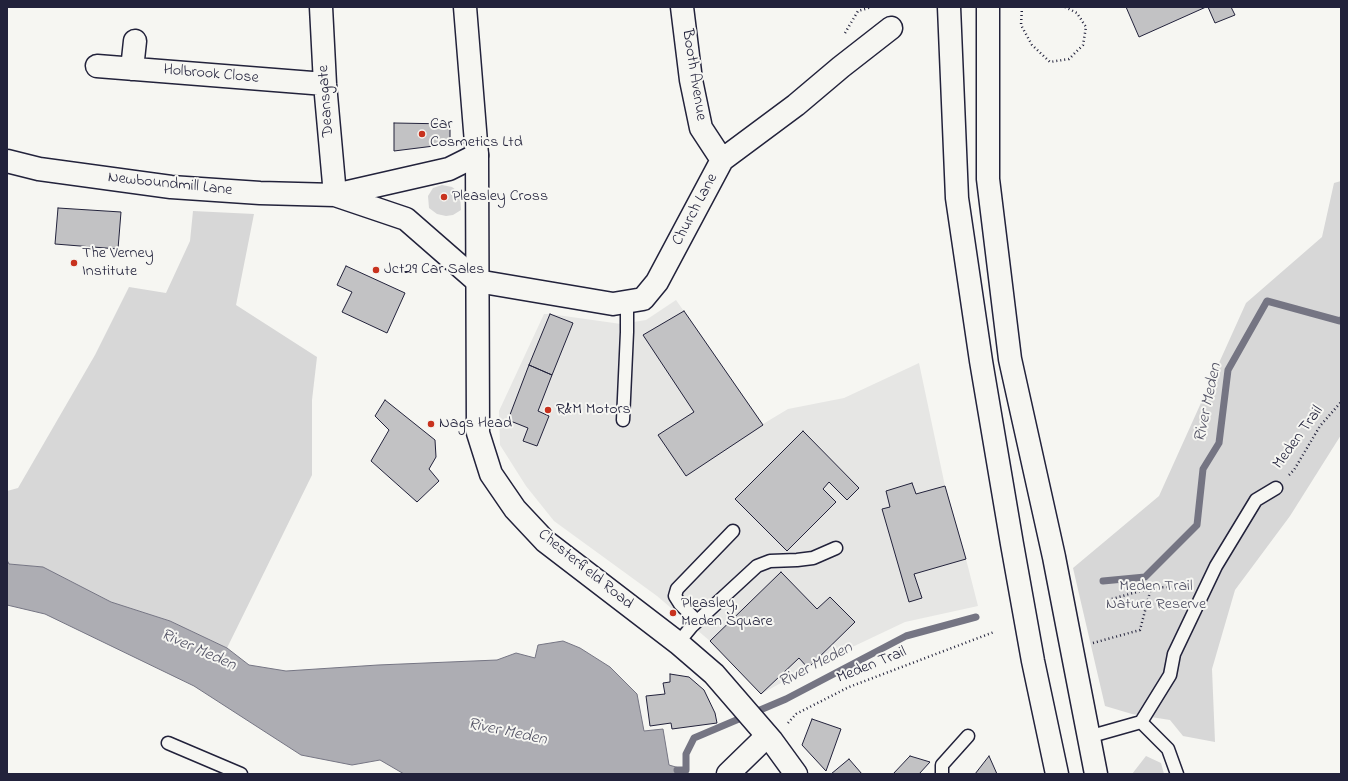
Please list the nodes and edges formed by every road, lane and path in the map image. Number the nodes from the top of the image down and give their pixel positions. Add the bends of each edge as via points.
1 (321, 7) edge
2 (465, 7) edge
3 (682, 7) edge
4 (949, 7) edge
5 (988, 7) edge
6 (1022, 7) edge
7 (1065, 7) edge
8 (891, 28) dead end
9 (135, 42) dead end
10 (97, 66) dead end
11 (132, 69) junction
12 (325, 84) junction
13 (477, 155) junction
14 (722, 160) junction
15 (7, 161) edge
16 (335, 195) junction
17 (477, 281) junction
18 (627, 302) junction
19 (1341, 402) edge
20 (623, 420) dead end
21 (1276, 488) joint
22 (733, 531) dead end
23 (836, 548) dead end
24 (1207, 585) junction
25 (1151, 588) junction
26 (1108, 600) dead end
27 (698, 621) junction
28 (994, 632) dead end
29 (1104, 640) dead end
30 (678, 643) junction
31 (1141, 722) junction
32 (766, 735) junction
33 (968, 736) dead end
34 (1088, 737) junction
35 (168, 743) dead end
36 (241, 774) edge
37 (728, 774) edge
38 (796, 774) edge
39 (942, 774) edge
40 (1057, 774) edge
41 (1096, 774) edge
42 (1177, 774) edge

1 - 12 main road, Deansgate
2 - 13 main road, Chesterfield Road
3 - 14 main road, Booth Avenue via 691,80 701,128
4 - 40 main road via 957,198 1012,544
5 - 34 main road via 988,179 1010,360 1054,557
6 - 7 path via 1021,25 1032,46 1050,62 1069,59 1083,45 1086,27 1077,13
8 - 14 main road, Church Lane via 796,105
9 - 11 main road
10 - 11 main road, Holbrook Close
11 - 12 main road, Holbrook Close
12 - 16 main road, Deansgate
13 - 16 main road, Newboundmill Lane via 449,169
13 - 17 main road, Chesterfield Road
14 - 18 main road, Church Lane via 657,282 643,299
15 - 16 main road, Newboundmill Lane via 39,169 171,187
16 - 17 main road, Newboundmill Lane via 406,219
17 - 18 main road, Church Lane via 613,304
17 - 30 main road, Chesterfield Road via 478,433 491,474 515,509 545,541
18 - 20 lane
19 - 21 path, Meden Trail via 1320,426 1294,470
21 - 24 lane via 1256,500
22 - 27 lane via 676,589 675,596 680,604
23 - 27 lane via 813,558 770,561 757,566
24 - 25 path
24 - 31 lane via 1174,654 1170,676
25 - 26 path
25 - 29 path via 1140,630
27 - 30 lane
28 - 32 path, Meden Trail via 849,687 796,714
30 - 32 main road, Chesterfield Road via 714,674
31 - 34 lane
31 - 42 lane via 1168,749
32 - 37 main road
32 - 38 main road
33 - 39 lane via 942,765
34 - 41 main road
35 - 36 lane

